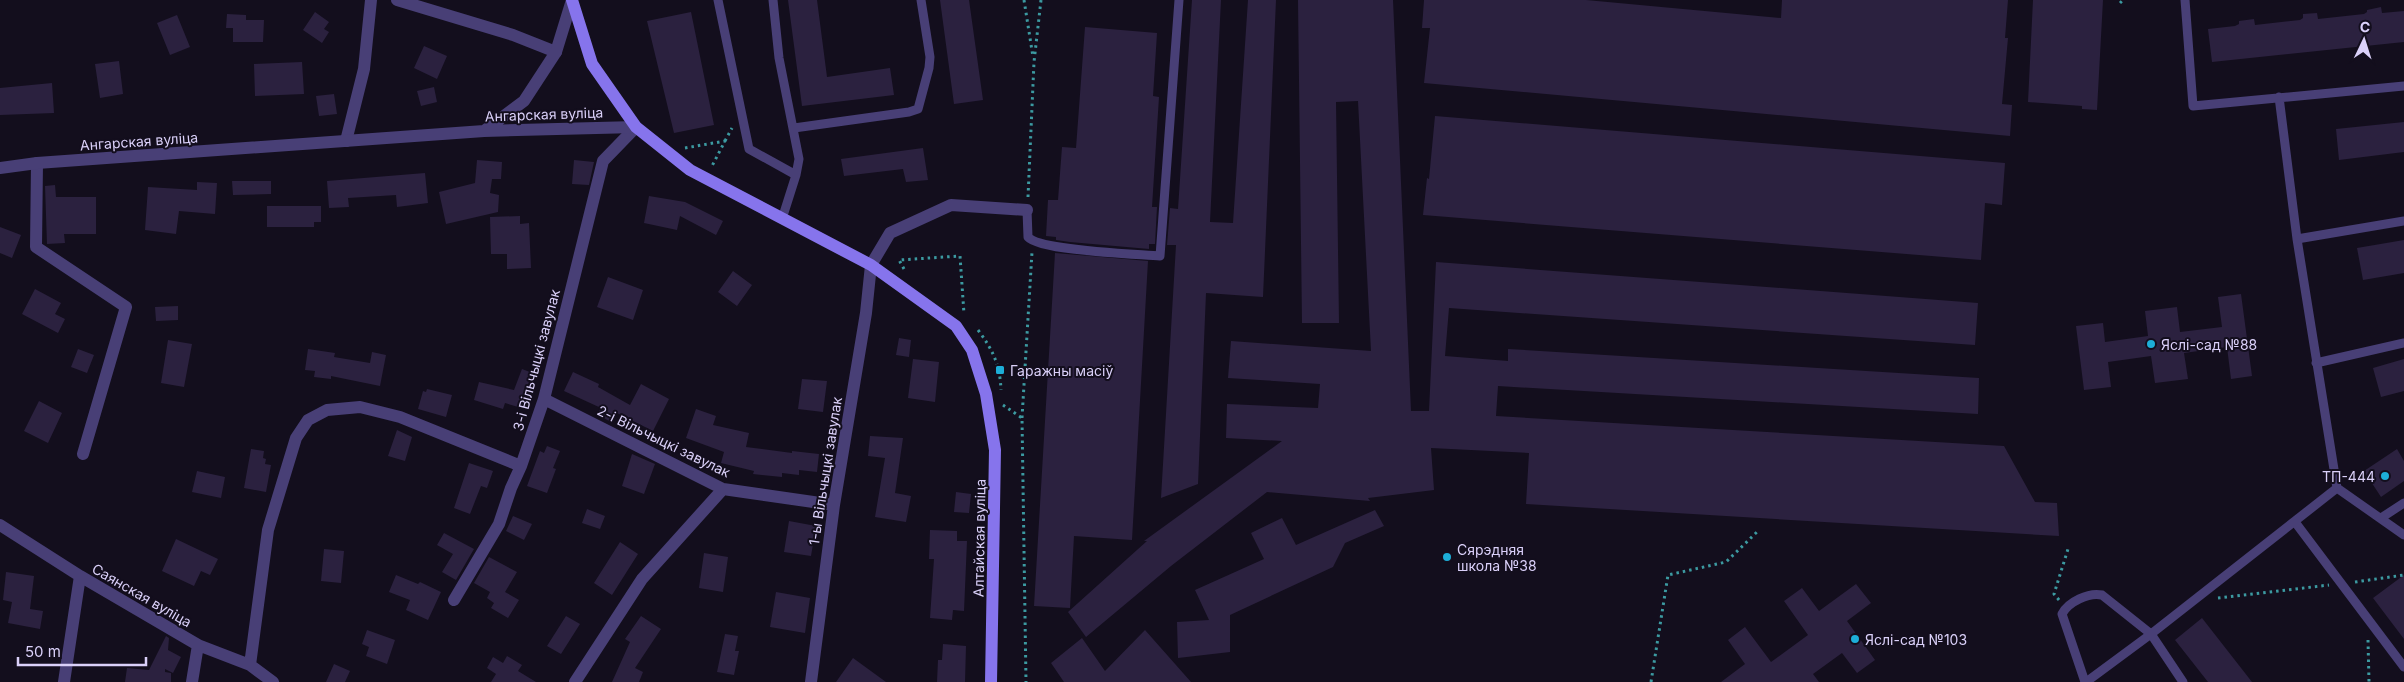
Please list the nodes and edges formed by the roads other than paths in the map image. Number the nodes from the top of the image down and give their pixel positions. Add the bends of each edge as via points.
1 (372, 0) edge
2 (397, 0) edge
3 (572, 0) edge
4 (718, 0) edge
5 (773, 0) edge
6 (921, 0) edge
7 (1179, 0) edge
8 (2185, 0) edge
9 (556, 52) junction
10 (2404, 86) edge
11 (2279, 97) junction
12 (636, 127) junction
13 (794, 128) junction
14 (484, 131) junction
15 (346, 141) junction
16 (37, 163) junction
17 (0, 168) edge
18 (796, 174) junction
19 (1027, 210) joint
20 (782, 219) junction
21 (2404, 220) edge
22 (2297, 239) junction
23 (871, 265) junction
24 (2404, 343) edge
25 (2316, 363) junction
26 (544, 399) junction
27 (83, 454) dead end
28 (521, 466) junction
29 (2337, 488) junction
30 (724, 489) junction
31 (2404, 502) edge
32 (834, 505) junction
33 (2381, 518) junction
34 (2295, 522) junction
35 (0, 525) edge
36 (2404, 535) edge
37 (80, 576) junction
38 (454, 600) dead end
39 (2151, 634) junction
40 (198, 645) junction
41 (250, 666) junction
42 (2404, 667) edge
43 (64, 682) edge
44 (192, 682) edge
45 (273, 682) edge
46 (575, 682) edge
47 (811, 682) edge
48 (991, 682) edge
49 (2086, 682) edge
50 (2183, 682) edge

1 - 15 street via 364,69
2 - 9 street via 513,35
3 - 9 street
3 - 12 main road via 592,64
4 - 18 lane via 749,149
5 - 13 lane via 779,58
6 - 13 lane via 930,57 918,109
7 - 19 lane via 1160,256 1032,242 1026,231
8 - 11 lane via 2193,106
9 - 14 street via 524,101
10 - 11 lane
11 - 22 lane
12 - 14 street, Ангарская вуліца
12 - 20 main road via 690,170
12 - 26 street, 3-і Вільчыцкі завулак via 603,161
13 - 18 lane via 799,159
14 - 15 street, Ангарская вуліца
15 - 16 street, Ангарская вуліца
16 - 17 street, Ангарская вуліца
16 - 27 street via 36,247 126,307
18 - 20 lane
19 - 23 street via 951,205 890,233
20 - 23 main road
21 - 22 lane
22 - 25 lane
23 - 32 street, 1-ы Вільчыцкі завулак
23 - 48 main road, Алтайская вуліца via 956,326 972,350 986,394 995,450
24 - 25 lane
25 - 29 lane
26 - 28 street, 3-і Вільчыцкі завулак
26 - 30 street, 2-і Вільчыцкі завулак
28 - 38 street, 3-і Вільчыцкі завулак via 499,524
28 - 41 street via 400,417 360,407 327,410 308,420 296,438 268,530
29 - 33 lane
29 - 34 lane
30 - 32 street, 2-і Вільчыцкі завулак
30 - 46 street via 642,579
31 - 33 lane
32 - 47 street, 1-ы Вільчыцкі завулак
33 - 36 lane
34 - 39 lane
34 - 42 lane
35 - 37 street, Саянская вуліца
37 - 40 street, Саянская вуліца
37 - 43 street
39 - 49 lane
39 - 49 lane via 2102,595 2090,594 2065,609 2062,619
39 - 50 lane
40 - 41 street, Саянская вуліца
40 - 44 street
41 - 45 street, Саянская вуліца

